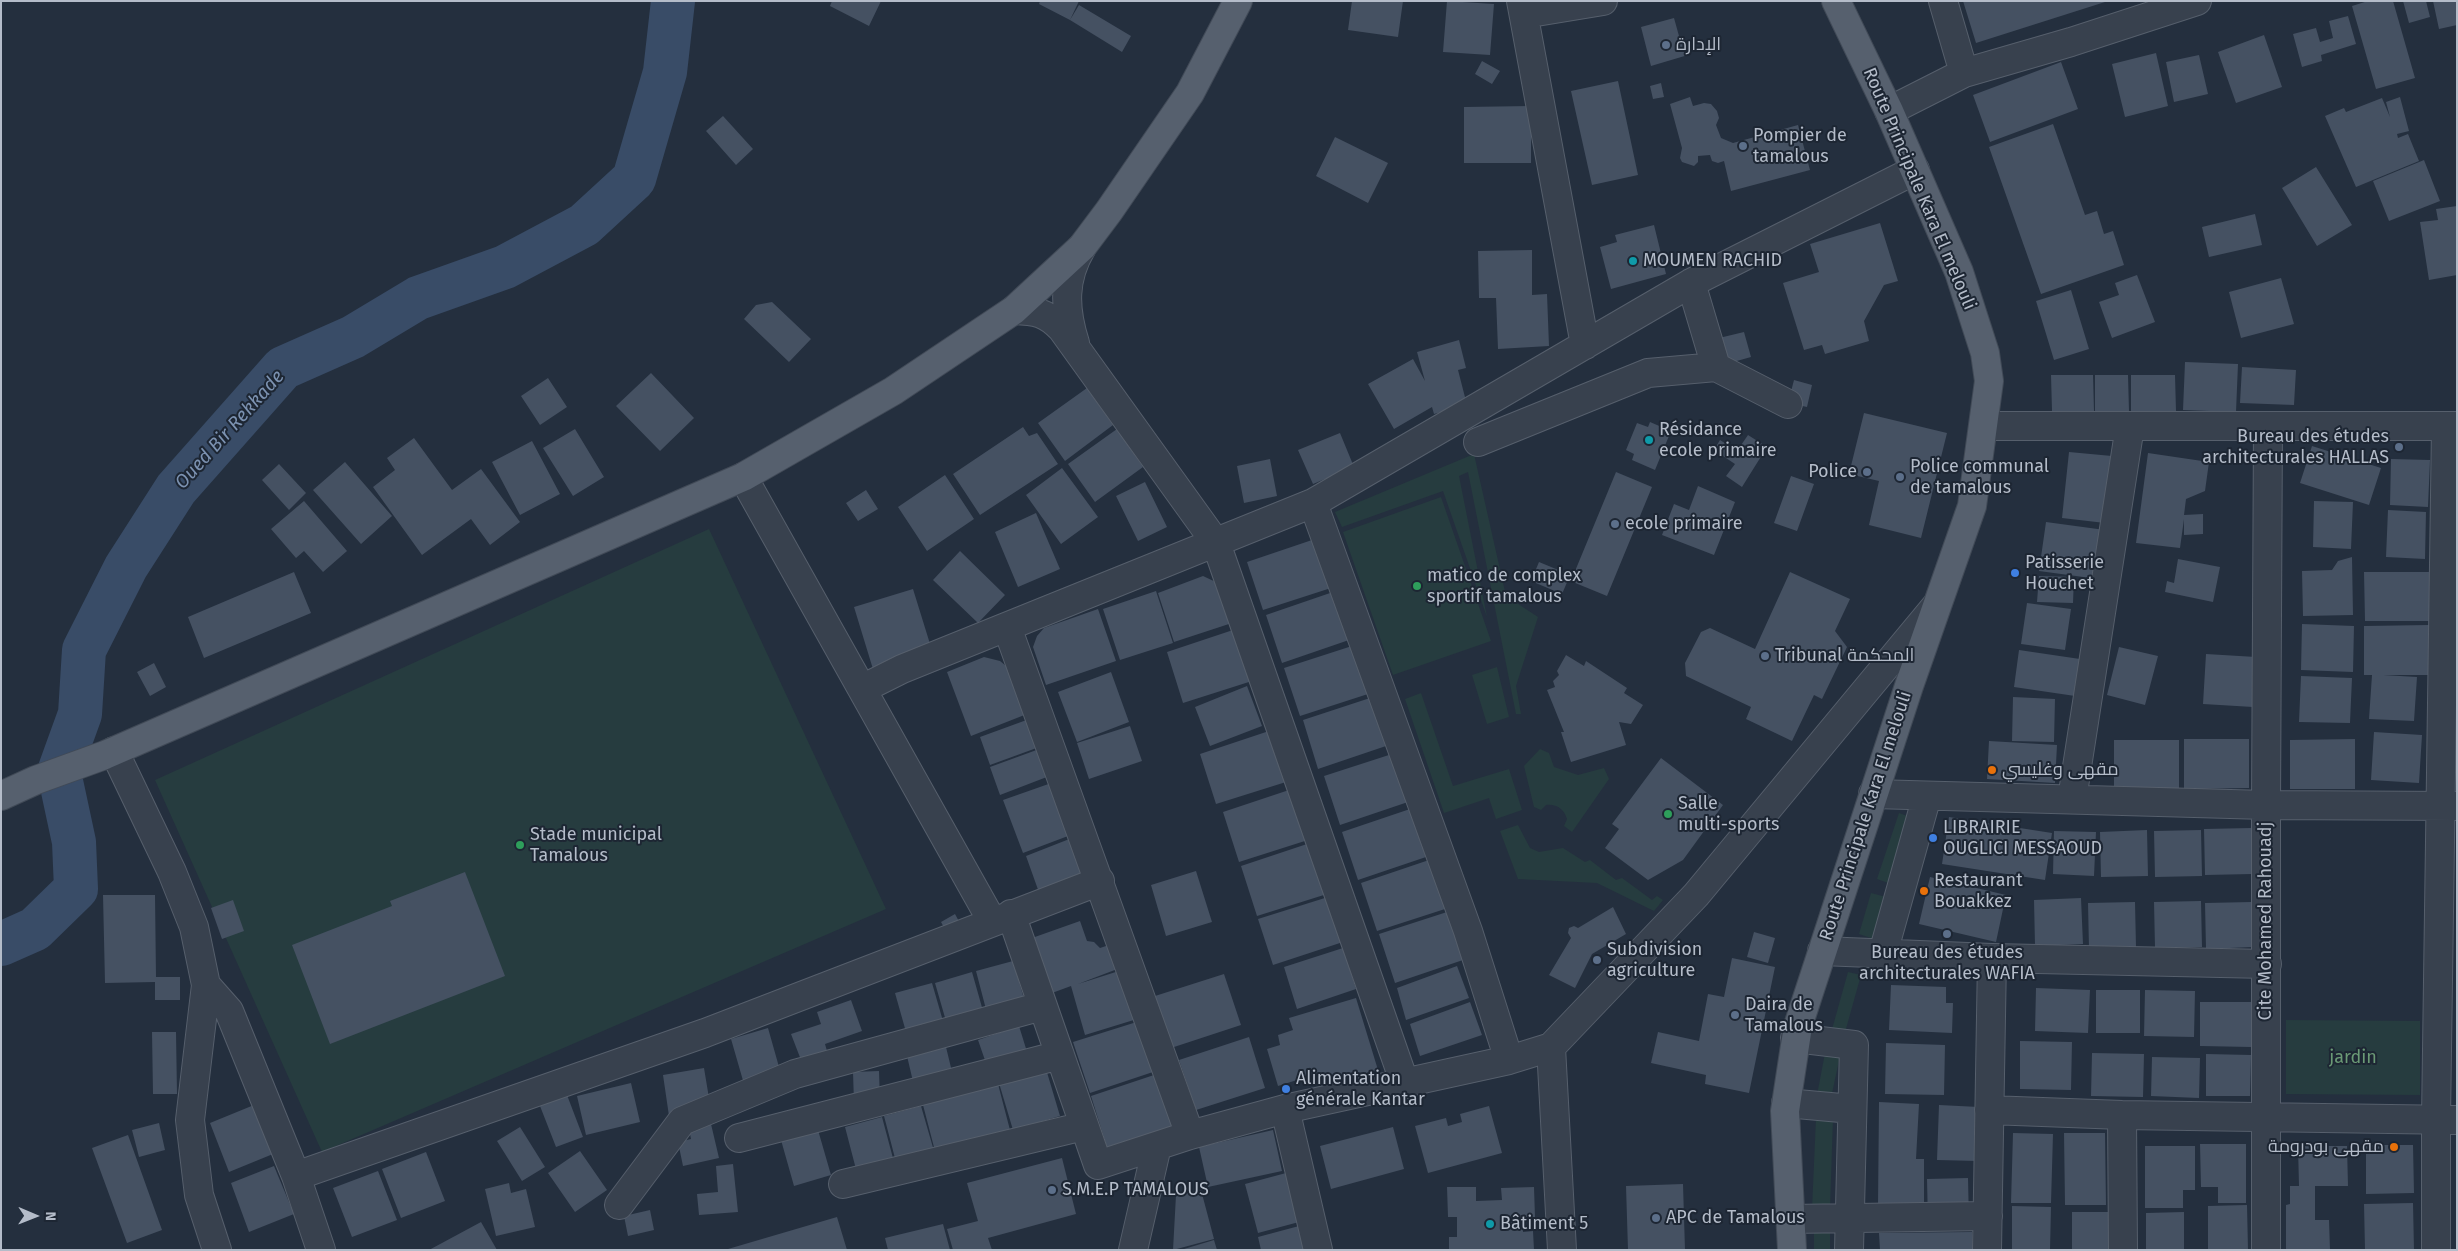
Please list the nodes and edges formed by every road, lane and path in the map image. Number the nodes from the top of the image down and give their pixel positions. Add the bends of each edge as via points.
1 (1238, 1) edge
2 (1603, 1) edge
3 (1836, 1) edge
4 (1943, 1) edge
5 (2197, 1) edge
6 (1523, 8) edge
7 (1964, 73) junction
8 (1889, 111) junction
9 (1915, 170) junction
10 (1082, 247) junction
11 (1691, 283) junction
12 (1014, 310) junction
13 (1585, 345) junction
14 (1076, 347) junction
15 (1716, 367) junction
16 (1788, 404) dead end
17 (1984, 426) junction
18 (2130, 426) junction
19 (2268, 426) junction
20 (2451, 426) edge
21 (1478, 442) dead end
22 (743, 477) junction
23 (1314, 504) junction
24 (1216, 543) junction
25 (1938, 604) junction
26 (1007, 627) junction
27 (1882, 672) junction
28 (1912, 677) junction
29 (862, 689) junction
30 (109, 753) junction
31 (1874, 794) junction
32 (1, 796) edge
33 (1927, 796) junction
34 (2072, 799) junction
35 (2266, 805) junction
36 (2448, 806) edge
37 (1100, 881) junction
38 (1002, 918) junction
39 (1822, 951) junction
40 (1883, 953) junction
41 (1992, 958) junction
42 (2266, 964) junction
43 (206, 985) junction
44 (1042, 1006) junction
45 (1795, 1038) junction
46 (1551, 1047) junction
47 (1060, 1054) junction
48 (1509, 1060) junction
49 (1405, 1084) junction
50 (1786, 1103) junction
51 (1285, 1109) junction
52 (1852, 1109) junction
53 (1989, 1110) junction
54 (2122, 1115) junction
55 (2266, 1116) junction
56 (2446, 1120) edge
57 (1084, 1126) junction
58 (1190, 1135) junction
59 (739, 1138) dead end
60 (1157, 1146) junction
61 (296, 1176) junction
62 (843, 1184) dead end
63 (619, 1204) dead end
64 (1988, 1216) junction
65 (1849, 1218) junction
66 (1790, 1219) junction
67 (217, 1250) edge
68 (321, 1250) edge
69 (1133, 1250) edge
70 (1318, 1250) edge
71 (1562, 1250) edge
72 (1792, 1250) edge
73 (1849, 1250) edge
74 (1987, 1250) edge
75 (2123, 1250) edge
76 (2266, 1250) edge
77 (2436, 1250) edge

1 - 10 main road via 1190,93
2 - 6 street
3 - 8 main road, Route Principale Kara El melouli
4 - 7 street
5 - 7 street
6 - 13 street
7 - 8 street
8 - 9 main road, Route Principale Kara El melouli
9 - 11 street
9 - 17 main road, Route Principale Kara El melouli via 1959,272 1985,353 1989,381
10 - 12 main road
10 - 14 street via 1067,282 1068,321
11 - 13 street
11 - 15 street
12 - 14 street via 1049,316
12 - 22 main road via 893,391
13 - 23 street
14 - 24 street
15 - 16 street
15 - 21 street via 1648,373
17 - 18 street
17 - 25 main road, Route Principale Kara El melouli via 1972,506
18 - 19 street
18 - 34 street
19 - 20 street
19 - 35 street
20 - 36 street
22 - 29 street
22 - 30 main road
23 - 24 street
23 - 48 street via 1468,931
24 - 26 street
24 - 49 street
25 - 27 street
25 - 28 main road, Route Principale Kara El melouli
26 - 29 street
26 - 37 street
27 - 28 street via 1903,660 1910,660 1913,664
27 - 46 street via 1696,895
28 - 31 main road, Route Principale Kara El melouli
29 - 38 street
30 - 32 main road
30 - 43 street via 172,872 194,927
31 - 33 street, Cite Mohamed Rahouadj
31 - 39 main road, Route Principale Kara El melouli
33 - 34 street, Cite Mohamed Rahouadj
33 - 40 street
34 - 35 street, Cite Mohamed Rahouadj
35 - 36 street
35 - 42 street, Cite Mohamed Rahouadj
36 - 56 street
37 - 38 street
37 - 58 street
38 - 44 street
38 - 61 street via 705,1032
39 - 40 street
39 - 45 main road, Route Principale Kara El melouli
40 - 41 street
41 - 42 street
41 - 53 street
42 - 55 street, Cite Mohamed Rahouadj
43 - 61 street via 229,1011
43 - 67 street via 190,1120 199,1194
44 - 47 street
44 - 63 street via 795,1074 682,1122
45 - 50 main road, Route Principale Kara El melouli
45 - 52 street via 1854,1045
46 - 48 street
46 - 71 street
47 - 57 street
47 - 59 street
48 - 49 street
49 - 51 street
50 - 52 street
50 - 66 main road, Route Principale Kara El melouli
51 - 58 street
51 - 70 street
52 - 65 street
53 - 54 street
53 - 64 street
54 - 55 street
54 - 75 street
55 - 56 street
55 - 76 street, Cite Mohamed Rahouadj
56 - 77 street
57 - 60 street via 1098,1165
57 - 62 street
58 - 60 street
60 - 69 street
61 - 68 street
64 - 65 street
64 - 74 street
65 - 66 street
65 - 73 street
66 - 72 main road, Route Principale Kara El melouli

